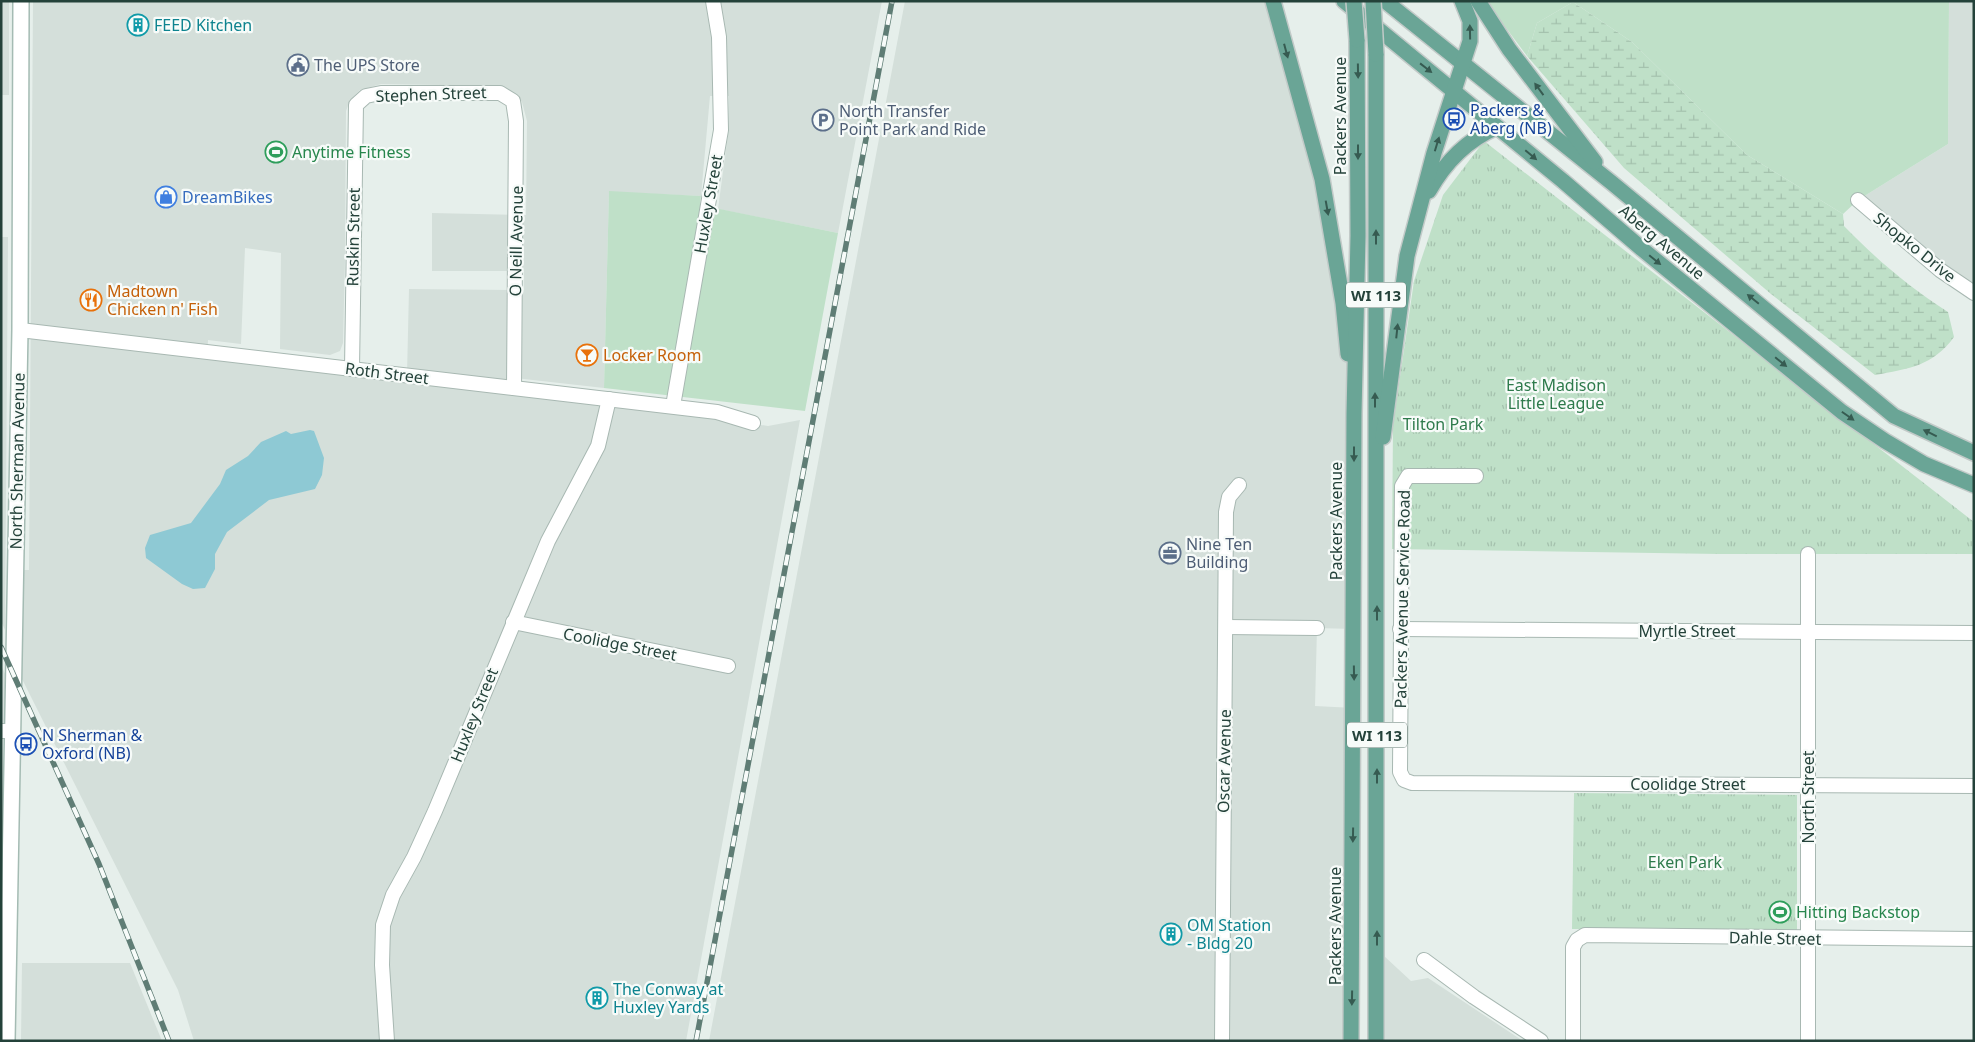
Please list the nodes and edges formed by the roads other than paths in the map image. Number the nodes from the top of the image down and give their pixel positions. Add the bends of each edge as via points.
1 (21, 1) edge
2 (713, 1) edge
3 (1344, 1) edge
4 (1354, 1) edge
5 (1374, 1) edge
6 (1385, 1) edge
7 (1462, 1) edge
8 (1478, 1) edge
9 (1273, 2) edge
10 (1416, 27) junction
11 (1462, 63) junction
12 (1453, 90) junction
13 (508, 96) joint
14 (356, 104) joint
15 (1497, 126) junction
16 (1612, 183) junction
17 (1858, 200) dead end
18 (1420, 208) junction
19 (1974, 292) edge
20 (20, 330) junction
21 (352, 369) junction
22 (514, 388) junction
23 (609, 399) junction
24 (1354, 405) junction
25 (673, 406) junction
26 (753, 423) dead end
27 (1974, 453) edge
28 (1476, 476) dead end
29 (1377, 484) junction
30 (1239, 485) dead end
31 (1974, 485) edge
32 (1808, 554) dead end
33 (513, 622) junction
34 (1226, 627) junction
35 (1316, 628) dead end
36 (1400, 629) junction
37 (1808, 632) junction
38 (1974, 633) edge
39 (728, 666) dead end
40 (6, 731) edge
41 (1404, 780) joint
42 (1808, 784) junction
43 (1974, 786) edge
44 (1808, 939) junction
45 (1974, 939) edge
46 (1424, 960) dead end
47 (8, 1041) edge
48 (387, 1041) edge
49 (1222, 1041) edge
50 (1351, 1041) edge
51 (1376, 1041) edge
52 (1541, 1041) edge
53 (1573, 1041) edge
54 (1808, 1041) edge

1 - 20 street, North Sherman Avenue
2 - 25 street, Huxley Street via 718,37 720,130
3 -> 12 main road, Aberg Avenue
4 -> 24 main road, Packers Avenue / WI 113, bridge via 1358,292
5 - 10 main road via 1399,21
29 -> 5 main road, WI 113, bridge
6 - 10 main road, Aberg Avenue
11 -> 7 main road via 1471,31
16 -> 8 main road via 1515,56
9 -> 24 main road via 1322,179 1343,303
10 - 11 main road, Aberg Avenue
11 - 12 main road
11 - 16 main road, Aberg Avenue
12 - 15 main road, Aberg Avenue
18 -> 12 main road
13 - 14 street, Stephen Street via 494,92 380,93 366,96
13 - 22 street, O Neill Avenue via 514,106 516,121
14 - 21 street, Ruskin Street
15 - 18 main road via 1472,140 1451,160 1435,180
15 -> 31 main road, Aberg Avenue via 1842,412 1924,464
27 -> 16 main road, Aberg Avenue via 1894,416
17 - 19 street, Shopko Drive via 1940,270
29 -> 18 main road via 1404,270
20 - 21 street, Roth Street
20 - 40 street, North Sherman Avenue
21 - 22 street, Roth Street
22 - 23 street, Roth Street
23 - 25 street, Roth Street
23 - 33 street, Huxley Street via 598,446 548,541
24 -> 50 main road, Packers Avenue / WI 113
25 - 26 street, Roth Street via 717,412
28 - 36 street, Packers Avenue Service Road via 1418,475 1405,478 1401,496
51 -> 29 main road, WI 113
30 - 34 street, Oscar Avenue via 1229,497 1226,512
32 - 37 street, North Street
33 - 39 street, Coolidge Street
33 - 48 street, Huxley Street via 435,811 393,895 383,925
34 - 35 street
34 - 49 street, Oscar Avenue
36 - 37 street, Myrtle Street
36 - 41 street, Packers Avenue Service Road via 1400,772
37 - 38 street, Myrtle Street
37 - 42 street, North Street
40 - 47 street, North Sherman Avenue
41 - 42 street, Coolidge Street via 1422,783
42 - 43 street, Coolidge Street
42 - 44 street, North Street
44 - 45 street, Dahle Street
44 - 53 street, Dahle Street via 1585,935 1577,940 1573,949
44 - 54 street, North Street
46 - 52 street

